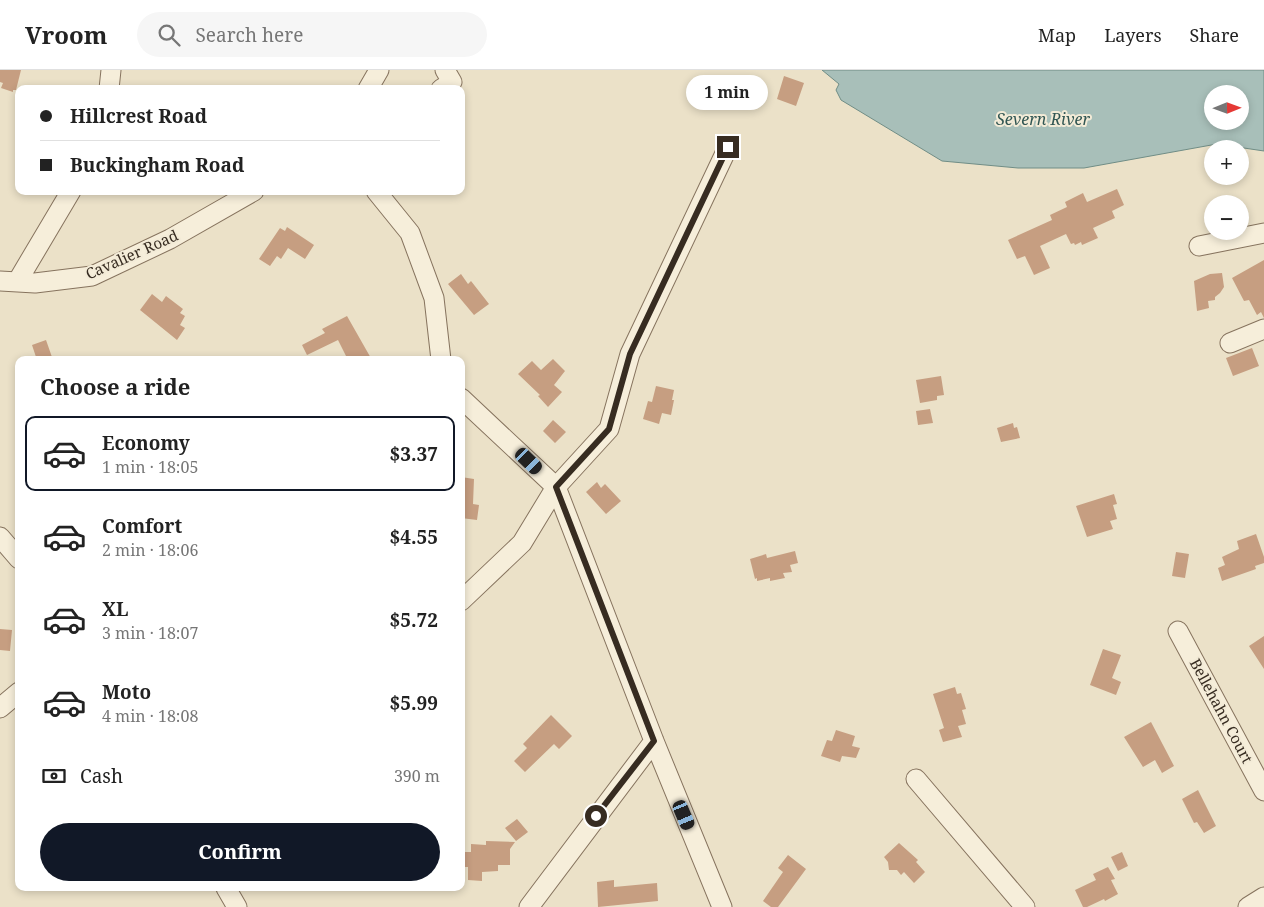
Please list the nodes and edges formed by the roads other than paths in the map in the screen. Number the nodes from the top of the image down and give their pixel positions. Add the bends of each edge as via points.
1 (111, 70) edge
2 (379, 70) edge
3 (445, 70) edge
4 (109, 85) edge
5 (370, 85) edge
6 (447, 85) edge
7 (728, 147) dead end
8 (68, 195) edge
9 (247, 195) edge
10 (379, 195) edge
11 (1264, 233) edge
12 (1199, 246) dead end
13 (8, 282) edge
14 (1264, 329) edge
15 (1230, 343) dead end
16 (441, 356) edge
17 (465, 402) edge
18 (556, 487) junction
19 (0, 537) edge
20 (15, 554) edge
21 (465, 597) edge
22 (1178, 631) dead end
23 (15, 695) edge
24 (0, 708) edge
25 (654, 741) junction
26 (916, 779) dead end
27 (1264, 791) edge
28 (228, 891) edge
29 (1264, 897) edge
30 (237, 907) edge
31 (529, 907) edge
32 (722, 907) edge
33 (1025, 907) edge
34 (1248, 907) edge

1 - 4 street
2 - 5 street
3 - 6 street via 452,82
7 - 18 street via 630,354 609,429
8 - 13 street
9 - 13 street, Cavalier Road via 170,239 92,276 36,283
10 - 16 street via 410,233 434,298
11 - 12 street
14 - 15 street
17 - 18 street
18 - 21 street via 522,543
18 - 25 street
19 - 20 street
22 - 27 street, Bellehahn Court
23 - 24 street
25 - 31 street
25 - 32 street
26 - 33 street
28 - 30 street
29 - 34 street

